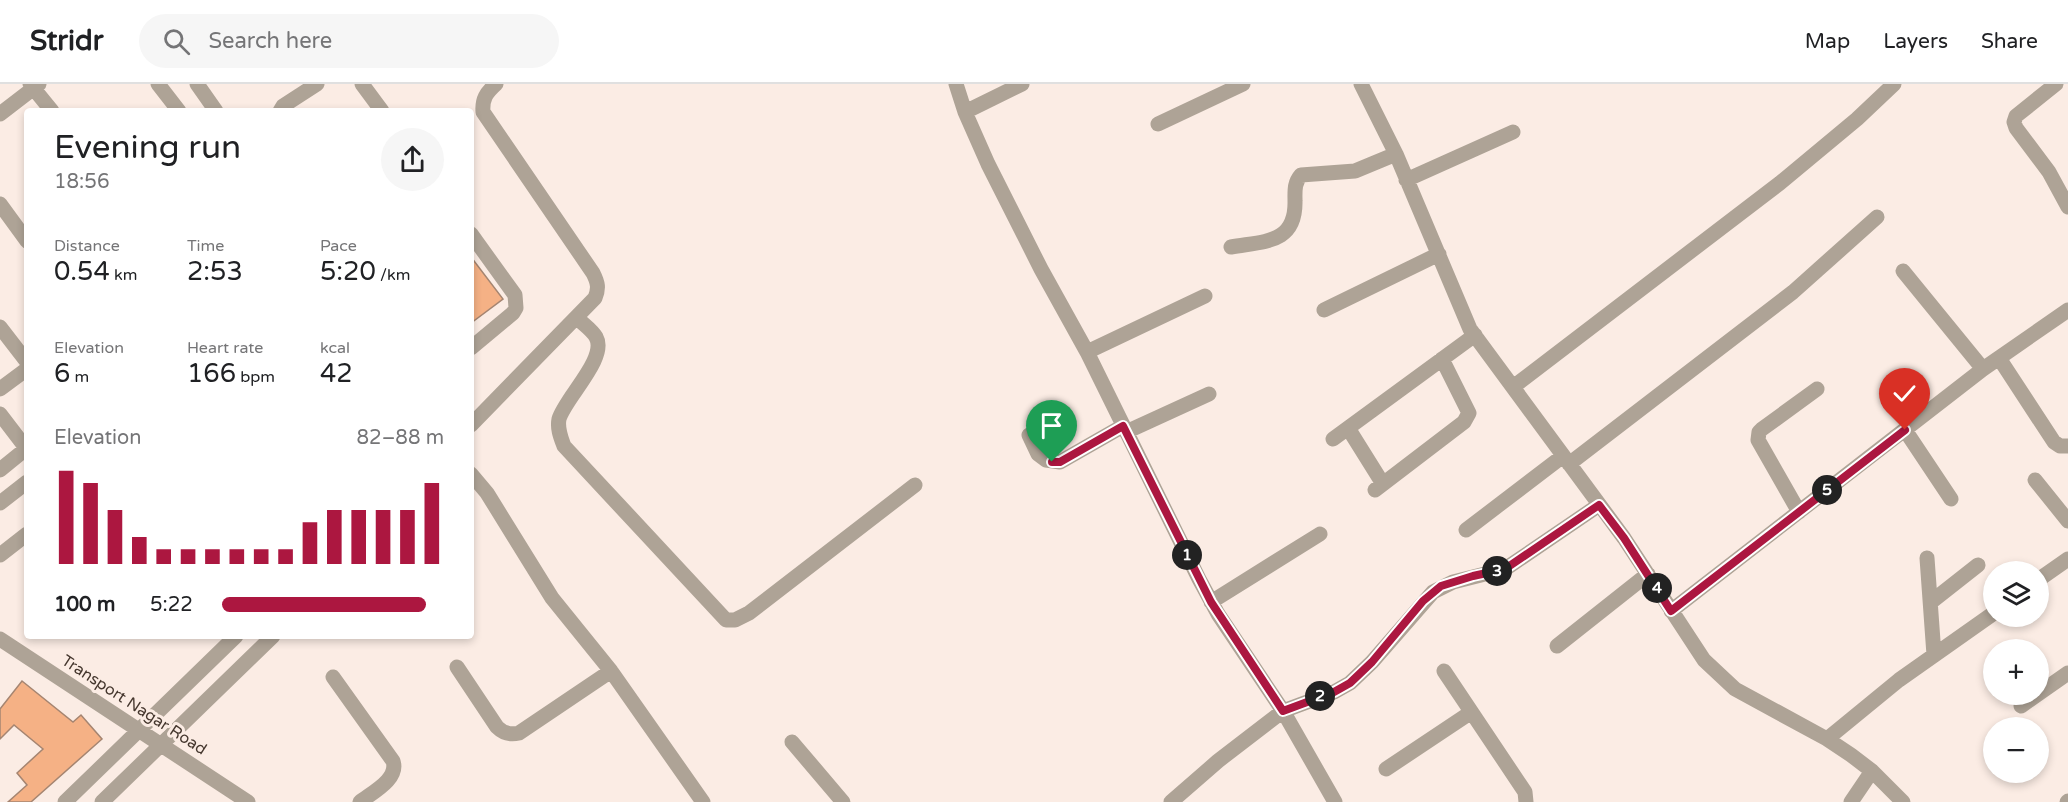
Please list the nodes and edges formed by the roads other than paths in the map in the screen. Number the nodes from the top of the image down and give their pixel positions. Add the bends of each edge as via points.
1 (158, 84) edge
2 (197, 84) edge
3 (317, 84) edge
4 (362, 84) edge
5 (496, 84) edge
6 (956, 84) edge
7 (1022, 84) edge
8 (1243, 84) edge
9 (1361, 84) edge
10 (1894, 84) edge
11 (2056, 84) edge
12 (2063, 84) edge
13 (35, 85) edge
14 (2068, 90) edge
15 (50, 108) edge
16 (177, 108) edge
17 (214, 108) edge
18 (282, 108) edge
19 (380, 108) edge
20 (965, 112) junction
21 (0, 114) edge
22 (1158, 124) dead end
23 (1513, 132) dead end
24 (1396, 154) junction
25 (1406, 180) junction
26 (0, 204) edge
27 (2068, 207) edge
28 (1877, 217) dead end
29 (24, 237) edge
30 (474, 238) edge
31 (1231, 247) dead end
32 (1438, 254) junction
33 (1903, 271) dead end
34 (1205, 296) dead end
35 (1324, 309) dead end
36 (2068, 310) edge
37 (577, 318) junction
38 (0, 327) edge
39 (1474, 335) junction
40 (474, 346) edge
41 (1087, 352) junction
42 (24, 358) edge
43 (1999, 358) junction
44 (1442, 359) junction
45 (1983, 369) junction
46 (24, 371) edge
47 (1512, 387) junction
48 (0, 389) edge
49 (1817, 390) dead end
50 (1209, 394) dead end
51 (0, 414) edge
52 (474, 422) edge
53 (1348, 428) junction
54 (1124, 429) junction
55 (1905, 430) junction
56 (1029, 435) dead end
57 (1333, 439) dead end
58 (24, 444) edge
59 (2068, 446) edge
60 (24, 450) edge
61 (1566, 460) junction
62 (0, 470) edge
63 (474, 478) edge
64 (2036, 480) dead end
65 (24, 484) edge
66 (915, 485) dead end
67 (1951, 500) dead end
68 (0, 503) edge
69 (1599, 505) junction
70 (1799, 512) junction
71 (2068, 521) edge
72 (1466, 530) dead end
73 (1320, 534) dead end
74 (24, 536) edge
75 (0, 555) edge
76 (1927, 558) dead end
77 (2068, 559) edge
78 (1978, 565) dead end
79 (2049, 572) edge
80 (1648, 574) junction
81 (1211, 602) junction
82 (1930, 602) junction
83 (1671, 611) junction
84 (1983, 621) edge
85 (0, 639) edge
86 (233, 639) edge
87 (270, 639) edge
88 (1557, 646) dead end
89 (1934, 656) junction
90 (457, 667) dead end
91 (611, 671) junction
92 (1444, 671) dead end
93 (2068, 673) edge
94 (333, 676) dead end
95 (2049, 686) edge
96 (1283, 711) junction
97 (1470, 713) junction
98 (139, 730) junction
99 (1827, 739) junction
100 (792, 742) dead end
101 (160, 744) junction
102 (1386, 769) dead end
103 (1872, 771) junction
104 (65, 802) edge
105 (102, 802) edge
106 (248, 802) edge
107 (360, 802) edge
108 (703, 802) edge
109 (843, 802) edge
110 (1171, 802) edge
111 (1335, 802) edge
112 (1526, 802) edge
113 (1851, 802) edge
114 (1903, 802) edge

1 - 16 street
2 - 17 street
3 - 18 street
4 - 19 street
5 - 37 street via 485,94 483,112 598,282 595,298
6 - 20 street
7 - 20 street
8 - 22 street
9 - 24 street
10 - 47 street via 1780,183
11 - 27 street via 2016,116 2014,122
12 - 14 street
13 - 15 street
13 - 21 street
20 - 41 street via 987,164
23 - 25 street
24 - 25 street
24 - 31 street via 1355,171 1308,174 1296,181 1294,218 1285,234
25 - 32 street
26 - 29 street
28 - 61 street via 1792,292
30 - 40 street via 517,302 513,313
32 - 35 street
32 - 39 street
33 - 45 street
34 - 41 street
36 - 43 street
37 - 52 street
37 - 66 street via 596,337 599,346 559,420 564,446 726,620 749,613
38 - 42 street
39 - 44 street
39 - 47 street
41 - 54 street
43 - 45 street
43 - 59 street via 2054,442
44 - 53 street
44 - 53 street via 1467,408 1467,418 1379,487
45 - 55 street
46 - 48 street
47 - 61 street
49 - 70 street via 1762,429 1758,436
50 - 54 street
51 - 58 street
53 - 57 street
54 - 56 street via 1060,462 1038,454
54 - 81 street
55 - 67 street
55 - 70 street
60 - 62 street
61 - 69 street
61 - 72 street
63 - 91 street via 552,598
64 - 71 street
65 - 68 street
69 - 80 street
69 - 96 street via 1505,569 1441,586 1350,683
70 - 83 street
73 - 81 street
74 - 75 street
76 - 82 street
77 - 79 street
78 - 82 street
80 - 83 street
80 - 88 street
81 - 96 street
82 - 89 street
83 - 99 street via 1704,660 1735,689
84 - 89 street
85 - 98 street, Transport Nagar Road
86 - 98 street
87 - 101 street
89 - 99 street
90 - 91 street via 497,727 515,734
91 - 108 street
92 - 97 street
93 - 95 street
94 - 107 street via 395,767 390,778
96 - 110 street
96 - 111 street
97 - 102 street
97 - 112 street via 1525,792
98 - 101 street, Transport Nagar Road
98 - 104 street
99 - 103 street
100 - 109 street
101 - 105 street
101 - 106 street, Transport Nagar Road
103 - 113 street
103 - 114 street

